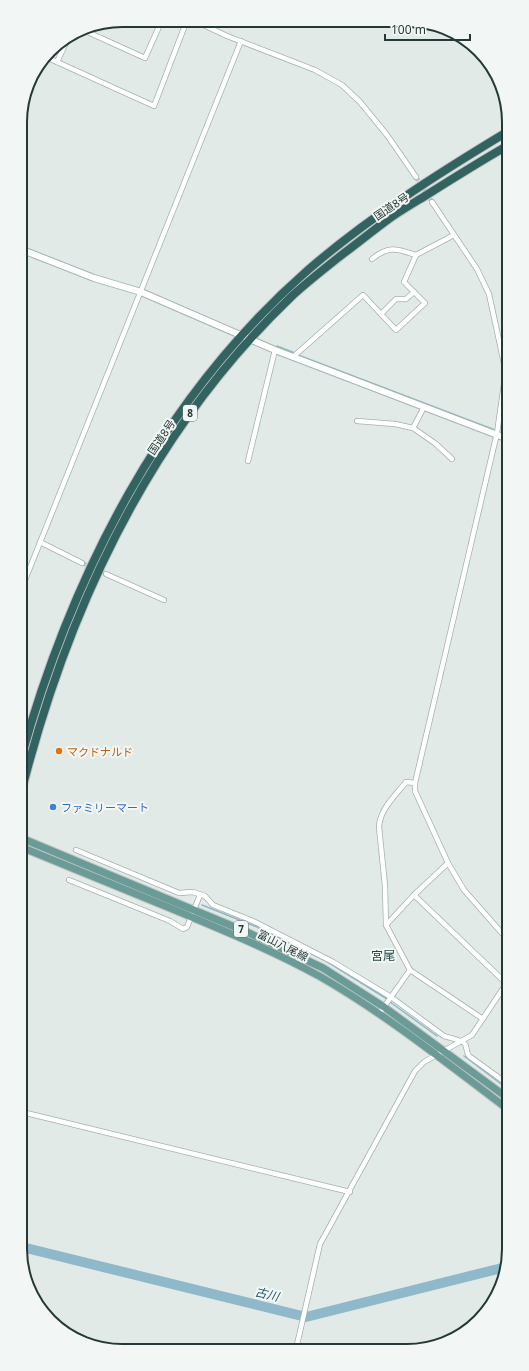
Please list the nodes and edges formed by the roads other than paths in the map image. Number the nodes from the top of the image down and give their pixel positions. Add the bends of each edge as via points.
1 (159, 27) edge
2 (184, 27) edge
3 (209, 27) edge
4 (89, 33) edge
5 (241, 41) junction
6 (64, 47) edge
7 (51, 59) edge
8 (57, 62) junction
9 (502, 135) edge
10 (502, 149) edge
11 (416, 177) tunnel mouth
12 (432, 202) tunnel mouth
13 (454, 235) junction
14 (27, 251) edge
15 (416, 255) junction
16 (372, 260) dead end
17 (141, 292) junction
18 (414, 292) junction
19 (381, 314) junction
20 (246, 338) junction
21 (274, 350) junction
22 (293, 357) junction
23 (502, 357) edge
24 (502, 398) edge
25 (424, 407) junction
26 (357, 421) dead end
27 (413, 428) junction
28 (497, 434) junction
29 (502, 436) edge
30 (452, 459) dead end
31 (248, 461) dead end
32 (40, 542) junction
33 (82, 563) tunnel mouth
34 (106, 574) tunnel mouth
35 (27, 575) edge
36 (164, 600) dead end
37 (27, 736) edge
38 (27, 770) edge
39 (415, 783) junction
40 (27, 840) edge
41 (27, 849) edge
42 (76, 850) dead end
43 (448, 863) junction
44 (69, 880) dead end
45 (200, 894) junction
46 (414, 894) junction
47 (193, 909) junction
48 (191, 917) junction
49 (386, 925) junction
50 (502, 933) edge
51 (410, 970) junction
52 (502, 977) edge
53 (502, 992) edge
54 (391, 997) junction
55 (384, 1007) junction
56 (379, 1014) junction
57 (483, 1019) junction
58 (462, 1041) junction
59 (445, 1051) junction
60 (436, 1055) junction
61 (502, 1081) edge
62 (502, 1094) edge
63 (502, 1105) edge
64 (27, 1113) edge
65 (350, 1192) junction
66 (297, 1344) edge

1 - 4 street via 144,58
2 - 8 street via 154,106
3 - 5 street
5 - 11 street via 315,70 342,85 360,102 387,135
5 - 17 street
6 - 8 street
7 - 8 street
9 - 20 highway, 国道8号 / 8 via 456,163 346,240 280,296
10 - 20 highway, 国道8号 / 8 via 386,220 292,296
12 - 13 street
13 - 15 street
13 - 23 street via 477,269 489,294
14 - 17 street via 94,278
15 - 16 street via 395,248 379,253
15 - 18 street via 404,282
17 - 20 street
17 - 32 street
18 - 19 street via 406,299 396,299
18 - 19 street via 425,303 396,330
19 - 22 street via 363,295
20 - 21 street
20 - 37 highway, 国道8号 / 8 via 183,406 117,514 92,565 52,661
20 - 38 highway, 国道8号 / 8 via 159,458 125,517 80,613 60,664
21 - 22 street
21 - 31 street
22 - 25 street
24 - 28 street
25 - 27 street
25 - 28 street
26 - 27 street
27 - 30 street
28 - 29 street
28 - 39 street
32 - 33 street
32 - 35 street
34 - 36 street
39 - 43 street via 420,803
39 - 49 street via 406,782 386,806 380,819
40 - 47 main road, 富山八尾線 / 7
41 - 48 main road, 富山八尾線 / 7
42 - 45 street via 179,893
43 - 46 street
43 - 50 street via 464,890
44 - 48 street via 170,921 183,929
45 - 47 street
45 - 54 street via 213,905 253,921 333,962
46 - 49 street
46 - 52 street
47 - 48 street
47 - 55 main road, 富山八尾線 / 7 via 249,932 323,968
48 - 56 main road, 富山八尾線 / 7 via 247,940 293,963
49 - 51 street
51 - 54 street
51 - 57 street
53 - 57 street
54 - 55 street
54 - 58 street via 444,1036
55 - 56 street
55 - 59 main road, 富山八尾線 / 7
56 - 60 main road, 富山八尾線 / 7
57 - 58 street via 472,1035
58 - 59 street
58 - 61 street via 466,1044 469,1056
59 - 60 street
59 - 62 main road, 富山八尾線 / 7
60 - 63 main road, 富山八尾線 / 7
60 - 65 street via 415,1071
64 - 65 street
65 - 66 street via 320,1244

